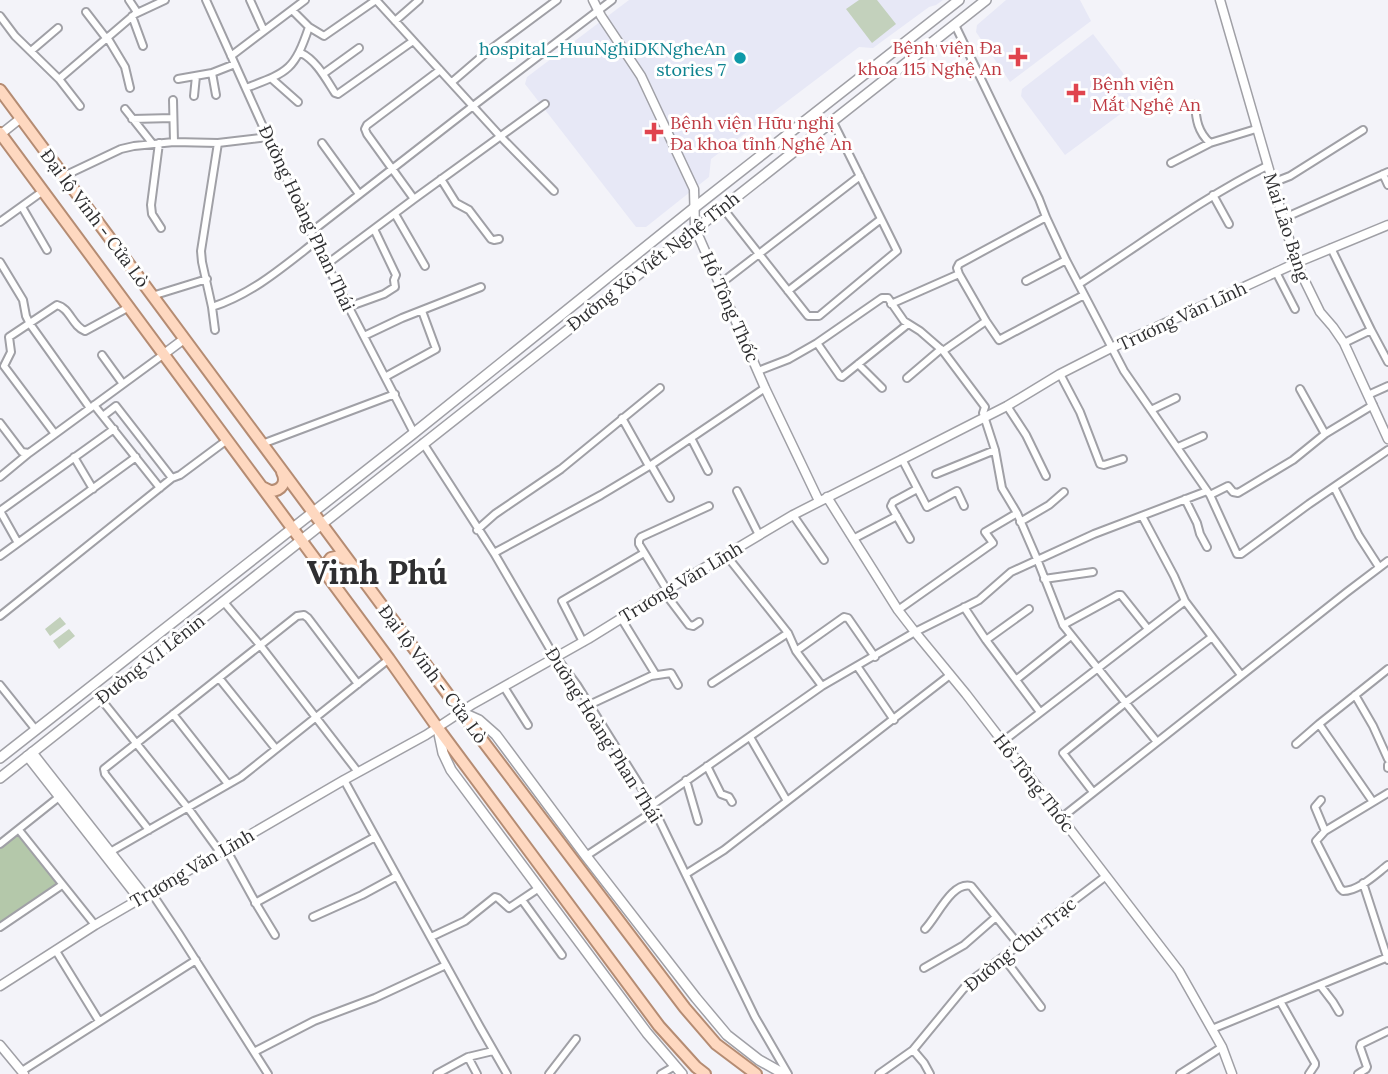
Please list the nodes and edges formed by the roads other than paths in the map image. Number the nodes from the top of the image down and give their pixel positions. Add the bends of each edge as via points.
1 (130, 0) edge
2 (165, 0) edge
3 (206, 0) edge
4 (250, 0) edge
5 (305, 0) edge
6 (376, 0) edge
7 (419, 0) edge
8 (557, 0) edge
9 (593, 0) edge
10 (612, 0) edge
11 (959, 0) edge
12 (986, 0) edge
13 (1220, 0) edge
14 (292, 10) junction
15 (597, 10) junction
16 (945, 11) junction
17 (86, 12) dead end
18 (135, 14) junction
19 (0, 16) edge
20 (395, 21) junction
21 (955, 25) junction
22 (309, 27) junction
23 (58, 28) dead end
24 (264, 30) junction
25 (106, 37) junction
26 (413, 41) junction
27 (143, 46) dead end
28 (359, 48) dead end
29 (31, 51) junction
30 (301, 53) junction
31 (231, 56) junction
32 (235, 64) junction
33 (440, 70) junction
34 (212, 73) junction
35 (323, 74) junction
36 (196, 76) junction
37 (59, 79) junction
38 (178, 79) dead end
39 (272, 79) junction
40 (859, 79) junction
41 (452, 82) junction
42 (130, 88) dead end
43 (246, 88) junction
44 (0, 90) edge
45 (869, 92) junction
46 (216, 95) dead end
47 (194, 96) dead end
48 (173, 100) dead end
49 (298, 103) dead end
50 (545, 104) dead end
51 (1195, 104) dead end
52 (80, 106) dead end
53 (473, 106) junction
54 (125, 109) dead end
55 (21, 118) junction
56 (173, 118) junction
57 (132, 119) junction
58 (832, 120) junction
59 (1256, 129) junction
60 (1363, 130) dead end
61 (0, 134) edge
62 (500, 136) junction
63 (268, 137) junction
64 (174, 142) junction
65 (155, 143) junction
66 (218, 143) junction
67 (322, 143) dead end
68 (1210, 143) junction
69 (1171, 163) dead end
70 (1267, 166) junction
71 (392, 168) junction
72 (1386, 173) edge
73 (64, 176) junction
74 (860, 176) junction
75 (441, 179) junction
76 (1272, 183) junction
77 (1388, 186) edge
78 (43, 191) junction
79 (554, 191) dead end
80 (359, 194) junction
81 (1213, 195) junction
82 (414, 199) junction
83 (22, 207) junction
84 (694, 208) junction
85 (722, 208) junction
86 (395, 214) junction
87 (1046, 217) junction
88 (881, 219) junction
89 (1282, 219) junction
90 (0, 222) edge
91 (1229, 224) dead end
92 (1388, 225) edge
93 (162, 228) dead end
94 (695, 228) junction
95 (374, 229) junction
96 (311, 232) junction
97 (499, 239) dead end
98 (315, 243) junction
99 (1331, 248) junction
100 (47, 250) dead end
101 (759, 254) junction
102 (1066, 260) junction
103 (0, 262) edge
104 (1296, 263) junction
105 (327, 264) junction
106 (425, 266) dead end
107 (1276, 272) junction
108 (959, 274) junction
109 (206, 279) junction
110 (1026, 281) dead end
111 (720, 284) junction
112 (1079, 284) junction
113 (481, 287) dead end
114 (788, 291) junction
115 (1084, 295) junction
116 (152, 296) junction
117 (891, 304) junction
118 (129, 307) junction
119 (212, 307) junction
120 (348, 307) junction
121 (1295, 309) dead end
122 (422, 311) junction
123 (986, 321) junction
124 (30, 324) junction
125 (908, 324) junction
126 (215, 330) dead end
127 (1371, 330) junction
128 (364, 336) junction
129 (184, 339) junction
130 (817, 343) junction
131 (1344, 343) junction
132 (1111, 348) junction
133 (942, 350) junction
134 (164, 354) junction
135 (102, 355) dead end
136 (1388, 362) edge
137 (858, 364) junction
138 (758, 371) junction
139 (1060, 374) junction
140 (386, 377) junction
141 (907, 378) dead end
142 (123, 384) junction
143 (1388, 386) edge
144 (765, 387) junction
145 (660, 388) dead end
146 (882, 388) dead end
147 (1300, 389) dead end
148 (395, 394) junction
149 (1368, 395) junction
150 (107, 396) junction
151 (1177, 398) dead end
152 (1373, 405) junction
153 (116, 406) junction
154 (1007, 406) junction
155 (92, 407) junction
156 (1150, 410) junction
157 (103, 416) junction
158 (984, 417) junction
159 (622, 418) junction
160 (0, 424) edge
161 (114, 429) junction
162 (414, 433) junction
163 (55, 434) junction
164 (1325, 434) junction
165 (1203, 436) dead end
166 (691, 438) junction
167 (1388, 439) edge
168 (227, 440) junction
169 (423, 443) junction
170 (262, 444) junction
171 (1178, 447) junction
172 (995, 450) junction
173 (1388, 450) edge
174 (29, 453) junction
175 (75, 457) junction
176 (136, 457) junction
177 (902, 459) junction
178 (1123, 459) dead end
179 (650, 466) junction
180 (282, 471) junction
181 (708, 471) dead end
182 (936, 474) dead end
183 (1046, 476) dead end
184 (0, 477) edge
185 (172, 478) junction
186 (1334, 486) junction
187 (262, 487) junction
188 (160, 488) junction
189 (93, 489) junction
190 (917, 489) junction
191 (737, 491) dead end
192 (1064, 492) dead end
193 (1209, 493) junction
194 (670, 498) dead end
195 (823, 499) junction
196 (1185, 499) junction
197 (709, 506) dead end
198 (964, 506) dead end
199 (0, 511) edge
200 (313, 513) junction
201 (1017, 513) junction
202 (793, 515) junction
203 (897, 516) junction
204 (1142, 516) junction
205 (1020, 522) junction
206 (321, 524) junction
207 (292, 528) junction
208 (477, 530) junction
209 (759, 535) junction
210 (853, 539) junction
211 (910, 539) dead end
212 (301, 540) junction
213 (18, 543) junction
214 (1207, 547) dead end
215 (494, 553) junction
216 (644, 553) junction
217 (726, 555) junction
218 (0, 556) edge
219 (1037, 559) junction
220 (348, 560) junction
221 (824, 560) dead end
222 (1388, 561) edge
223 (1379, 567) junction
224 (1093, 572) dead end
225 (327, 575) junction
226 (1044, 579) junction
227 (665, 591) junction
228 (223, 601) junction
229 (1185, 601) junction
230 (964, 607) junction
231 (1029, 609) dead end
232 (898, 610) junction
233 (0, 616) edge
234 (621, 618) junction
235 (699, 622) dead end
236 (1063, 625) junction
237 (1148, 629) junction
238 (915, 632) junction
239 (788, 633) junction
240 (1071, 636) junction
241 (1212, 637) junction
242 (986, 640) junction
243 (583, 642) junction
244 (260, 645) junction
245 (796, 651) junction
246 (555, 657) junction
247 (874, 657) junction
248 (389, 659) junction
249 (857, 666) junction
250 (1097, 668) junction
251 (1386, 671) edge
252 (656, 675) junction
253 (950, 675) junction
254 (1241, 675) junction
255 (219, 678) junction
256 (1017, 679) junction
257 (1388, 679) edge
258 (712, 683) dead end
259 (358, 684) junction
260 (0, 685) edge
261 (678, 685) dead end
262 (822, 686) junction
263 (504, 687) junction
264 (1355, 695) junction
265 (100, 698) junction
266 (1125, 703) junction
267 (589, 705) junction
268 (461, 712) junction
269 (1040, 712) junction
270 (173, 714) junction
271 (316, 717) junction
272 (894, 720) junction
273 (1319, 724) junction
274 (528, 725) dead end
275 (437, 727) junction
276 (36, 730) junction
277 (750, 737) junction
278 (46, 742) junction
279 (1003, 742) junction
280 (1157, 742) junction
281 (136, 743) junction
282 (1296, 744) dead end
283 (276, 749) junction
284 (29, 754) junction
285 (0, 758) edge
286 (1388, 759) edge
287 (707, 766) junction
288 (358, 772) junction
289 (0, 778) edge
290 (344, 780) junction
291 (686, 780) junction
292 (228, 784) junction
293 (1093, 792) junction
294 (1388, 793) edge
295 (59, 797) junction
296 (1321, 800) dead end
297 (787, 801) junction
298 (732, 802) dead end
299 (1373, 802) junction
300 (188, 808) junction
301 (653, 808) junction
302 (1061, 818) junction
303 (698, 821) dead end
304 (19, 830) junction
305 (149, 830) junction
306 (1325, 831) junction
307 (375, 837) junction
308 (0, 844) edge
309 (223, 851) junction
310 (110, 852) junction
311 (586, 856) junction
312 (1388, 865) edge
313 (686, 874) junction
314 (397, 876) junction
315 (1106, 876) junction
316 (1363, 883) junction
317 (62, 885) junction
318 (539, 888) junction
319 (145, 896) junction
320 (522, 900) junction
321 (256, 903) junction
322 (313, 917) dead end
323 (996, 917) junction
324 (95, 925) junction
325 (0, 927) edge
326 (925, 929) dead end
327 (275, 935) dead end
328 (431, 937) junction
329 (1019, 945) junction
330 (56, 951) junction
331 (562, 956) dead end
332 (1003, 957) junction
333 (1388, 958) edge
334 (196, 960) junction
335 (446, 965) junction
336 (924, 968) dead end
337 (1320, 985) junction
338 (0, 986) edge
339 (1280, 1001) junction
340 (1041, 1007) dead end
341 (1339, 1012) dead end
342 (99, 1021) junction
343 (1212, 1029) junction
344 (1388, 1031) edge
345 (576, 1039) dead end
346 (0, 1045) edge
347 (1222, 1047) junction
348 (913, 1049) junction
349 (494, 1051) junction
350 (254, 1052) junction
351 (468, 1058) junction
352 (675, 1066) junction
353 (23, 1073) edge
354 (268, 1074) edge
355 (437, 1074) edge
356 (477, 1074) edge
357 (507, 1074) edge
358 (550, 1074) edge
359 (660, 1074) edge
360 (682, 1074) edge
361 (705, 1074) edge
362 (756, 1074) edge
363 (786, 1074) edge
364 (879, 1074) edge
365 (930, 1074) edge
366 (1180, 1074) edge
367 (1232, 1074) edge
368 (1308, 1074) edge
369 (1358, 1074) edge

1 - 18 street
2 - 18 street
3 - 31 street, Đường Hoàng Phan Thái
4 - 24 street
5 - 14 street
6 - 20 street
6 - 22 street via 327,35
7 - 20 street
8 - 41 street
9 - 15 street, Hồ Tông Thốc
10 - 15 street
11 - 16 main road, Đường Xô Viết Nghệ Tĩnh
12 - 21 main road, Đường Xô Viết Nghệ Tĩnh
13 - 59 street, Mai Lão Bạng
14 - 22 street
14 - 24 street
15 - 53 street
15 - 84 street, Hồ Tông Thốc via 646,85 694,189
16 - 21 main road
16 - 40 main road, Đường Xô Viết Nghệ Tĩnh
17 - 25 street
18 - 25 street
18 - 27 street
19 - 29 street
20 - 26 street
21 - 45 main road, Đường Xô Viết Nghệ Tĩnh
21 - 87 street
22 - 30 street
23 - 29 street
24 - 31 street
25 - 37 street
25 - 42 street via 125,67
26 - 33 street
26 - 35 street via 338,94
28 - 35 street
29 - 37 street
30 - 35 street
30 - 39 street
31 - 32 street, Đường Hoàng Phan Thái
32 - 34 street
32 - 43 street, Đường Hoàng Phan Thái
33 - 41 street
33 - 71 street via 366,128
34 - 36 street
34 - 46 street
36 - 38 street
36 - 47 street
37 - 52 street
39 - 43 street
39 - 49 street
40 - 45 main road
40 - 84 main road, Đường Xô Viết Nghệ Tĩnh
41 - 53 street
43 - 63 street, Đường Hoàng Phan Thái
44 - 55 main road, Đại lộ Vinh - Cửa Lò
45 - 58 main road, Đường Xô Viết Nghệ Tĩnh
48 - 56 street
50 - 62 street
51 - 68 street via 1199,127
53 - 62 street
53 - 71 street
54 - 57 street
55 - 61 street
55 - 73 main road, Đại lộ Vinh - Cửa Lò
56 - 57 street
56 - 64 street
57 - 65 street
58 - 74 street
58 - 85 main road, Đường Xô Viết Nghệ Tĩnh
59 - 68 street
59 - 70 street, Mai Lão Bạng
60 - 76 street
61 - 78 main road, Đại lộ Vinh - Cửa Lò
62 - 75 street
62 - 79 street
63 - 66 street
63 - 96 street, Đường Hoàng Phan Thái
64 - 65 street
64 - 66 street
65 - 73 street via 125,148
65 - 93 street via 151,207
66 - 109 street via 201,251
67 - 80 street
68 - 69 street
70 - 76 street, Mai Lão Bạng
70 - 81 street
71 - 80 street
71 - 82 street
72 - 77 street
72 - 89 street
73 - 116 main road, Đại lộ Vinh - Cửa Lò
74 - 88 street
74 - 101 street
75 - 82 street
75 - 97 street via 456,203 469,210 491,239
76 - 89 street, Mai Lão Bạng
78 - 83 street
78 - 118 main road, Đại lộ Vinh - Cửa Lò
80 - 96 street
81 - 91 street
81 - 112 street
82 - 86 street
83 - 90 street
83 - 100 street
84 - 94 street, Hồ Tông Thốc
84 - 162 main road, Đường Xô Viết Nghệ Tĩnh
85 - 94 main road, Đường Xô Viết Nghệ Tĩnh
85 - 101 street
86 - 95 street
86 - 106 street
87 - 102 street
87 - 108 street via 959,264
88 - 114 street
88 - 114 street via 897,251 819,316 808,316
89 - 104 street, Mai Lão Bạng
92 - 99 street, Trương Văn Lĩnh
94 - 111 street, Hồ Tông Thốc
94 - 169 main road, Đường Xô Viết Nghệ Tĩnh
95 - 105 street
95 - 120 street via 396,275 395,287
96 - 98 street, Đường Hoàng Phan Thái
98 - 105 street, Đường Hoàng Phan Thái
98 - 119 street via 262,283
99 - 104 street, Trương Văn Lĩnh
99 - 127 street
101 - 111 street
101 - 114 street
102 - 110 street
102 - 112 street
103 - 124 street via 23,300
104 - 107 street, Trương Văn Lĩnh
104 - 131 street, Mai Lão Bạng via 1320,312
105 - 120 street, Đường Hoàng Phan Thái
107 - 121 street
107 - 132 street, Trương Văn Lĩnh
108 - 117 street
108 - 123 street
109 - 116 street
109 - 119 street
111 - 138 street, Hồ Tông Thốc
112 - 115 street
113 - 122 street
115 - 123 street via 1000,340
115 - 132 street
116 - 129 main road, Đại lộ Vinh - Cửa Lò
117 - 125 street
117 - 130 street via 882,298
118 - 124 street via 85,331 59,304
118 - 134 main road, Đại lộ Vinh - Cửa Lò
119 - 126 street
120 - 128 street, Đường Hoàng Phan Thái
122 - 128 street
122 - 140 street via 437,348
123 - 133 street
124 - 155 street
124 - 163 street via 9,337 11,352 4,366
125 - 133 street
125 - 137 street
127 - 131 street
127 - 136 street
128 - 140 street, Đường Hoàng Phan Thái
129 - 134 street
129 - 170 main road, Đại lộ Vinh - Cửa Lò
130 - 137 street via 841,377
130 - 138 street
131 - 149 street, Mai Lão Bạng
132 - 139 street, Trương Văn Lĩnh
132 - 156 street
133 - 141 street
133 - 158 street via 985,407
134 - 142 street
134 - 168 main road, Đại lộ Vinh - Cửa Lò
135 - 142 street
137 - 146 street
138 - 144 street, Hồ Tông Thốc
139 - 154 street, Trương Văn Lĩnh
139 - 178 street via 1100,464
140 - 148 street, Đường Hoàng Phan Thái
142 - 150 street
143 - 149 street
144 - 166 street
144 - 195 street, Hồ Tông Thốc
145 - 159 street
147 - 164 street
148 - 162 street, Đường Hoàng Phan Thái
148 - 170 street
149 - 152 street, Mai Lão Bạng
150 - 153 street
150 - 155 street
151 - 156 street
152 - 164 street
152 - 167 street, Mai Lão Bạng
153 - 157 street
153 - 185 street
154 - 158 street, Trương Văn Lĩnh
154 - 183 street
155 - 157 street
155 - 163 street
156 - 171 street
157 - 161 street
158 - 172 street
158 - 177 street, Trương Văn Lĩnh
159 - 179 street
159 - 208 street
160 - 174 street via 22,452
161 - 175 street
161 - 176 street
162 - 200 main road, Đường Xô Viết Nghệ Tĩnh
163 - 174 street
164 - 193 street via 1300,456 1238,493 1228,486
165 - 171 street
166 - 179 street
166 - 181 street
168 - 185 street
168 - 187 main road, Đại lộ Vinh - Cửa Lò
169 - 206 main road, Đường Xô Viết Nghệ Tĩnh
169 - 208 street, Đường Hoàng Phan Thái
170 - 180 main road, Đại lộ Vinh - Cửa Lò
171 - 193 street
172 - 182 street
172 - 201 street via 1002,488
173 - 186 street
174 - 184 street
175 - 189 street
175 - 199 street
176 - 188 street
176 - 189 street
177 - 190 street
177 - 195 street, Trương Văn Lĩnh
179 - 194 street
179 - 215 street
180 - 187 main road via 285,480 279,489 270,492
180 - 200 main road, Đại lộ Vinh - Cửa Lò
185 - 188 street
186 - 193 street via 1239,555
186 - 223 street
187 - 207 main road, Đại lộ Vinh - Cửa Lò
188 - 233 street
189 - 213 street
190 - 198 street via 927,507 957,491
190 - 203 street via 892,503
191 - 209 street
192 - 205 street
193 - 196 street
195 - 202 street, Trương Văn Lĩnh
195 - 210 street, Hồ Tông Thốc
196 - 204 street
196 - 214 street
197 - 216 street via 641,537
199 - 213 street
200 - 206 main road, Đại lộ Vinh - Cửa Lò
200 - 207 main road, Đường V.I Lênin
201 - 205 street
201 - 232 street via 985,532 993,543
202 - 209 street, Trương Văn Lĩnh
202 - 221 street
203 - 210 street
203 - 211 street
204 - 219 street
204 - 229 street
205 - 219 street
206 - 212 main road, Đường Xô Viết Nghệ Tĩnh
206 - 220 main road, Đại lộ Vinh - Cửa Lò
207 - 212 main road, Đại lộ Vinh - Cửa Lò
207 - 276 main road, Đường V.I Lênin
208 - 215 street, Đường Hoàng Phan Thái
209 - 217 street, Trương Văn Lĩnh
210 - 232 street, Hồ Tông Thốc
212 - 225 main road, Đại lộ Vinh - Cửa Lò
212 - 228 main road, Đường V.I Lênin
213 - 218 street
215 - 246 street, Đường Hoàng Phan Thái
216 - 227 street
216 - 243 street via 562,601
217 - 227 street, Trương Văn Lĩnh
217 - 239 street
219 - 226 street
219 - 230 street
220 - 225 main road via 331,558
220 - 268 main road, Đại lộ Vinh - Cửa Lò
222 - 223 street
223 - 254 street
224 - 226 street
225 - 248 main road, Đại lộ Vinh - Cửa Lò
226 - 236 street
227 - 234 street, Trương Văn Lĩnh
227 - 235 street via 689,625
228 - 244 street
228 - 265 main road, Đường V.I Lênin
229 - 237 street
229 - 241 street
230 - 238 street
230 - 242 street
231 - 242 street
232 - 238 street, Hồ Tông Thốc
234 - 243 street, Trương Văn Lĩnh
234 - 252 street
236 - 237 street via 1121,595
236 - 240 street
237 - 250 street
238 - 247 street
238 - 253 street, Hồ Tông Thốc
239 - 245 street
239 - 258 street
240 - 250 street
240 - 256 street
241 - 254 street
241 - 266 street
242 - 256 street
243 - 246 street, Trương Văn Lĩnh
244 - 255 street
244 - 259 street via 304,615
244 - 271 street
245 - 247 street via 844,617
245 - 262 street
246 - 263 street, Trương Văn Lĩnh
246 - 267 street, Đường Hoàng Phan Thái
247 - 249 street
248 - 259 street
248 - 275 main road, Đại lộ Vinh - Cửa Lò
249 - 262 street
249 - 272 street
250 - 266 street
250 - 269 street
251 - 257 street
251 - 264 street
252 - 261 street via 671,673
252 - 267 street
253 - 272 street
253 - 279 street, Hồ Tông Thốc
254 - 280 street
255 - 270 street
255 - 283 street
256 - 269 street
259 - 271 street
260 - 276 street
262 - 277 street
263 - 268 street, Trương Văn Lĩnh
263 - 274 street
264 - 273 street
264 - 286 street
265 - 278 main road, Đường V.I Lênin
265 - 281 street
266 - 280 street
266 - 293 street via 1063,753
267 - 301 street, Đường Hoàng Phan Thái
268 - 275 street, Trương Văn Lĩnh
268 - 311 main road via 493,731
268 - 362 main road, Đại lộ Vinh - Cửa Lò via 685,1008 716,1044
269 - 279 street
270 - 281 street
270 - 292 street
271 - 283 street
271 - 288 street
272 - 297 street
273 - 282 street
273 - 299 street
275 - 288 street, Trương Văn Lĩnh
275 - 318 main road via 448,764
275 - 361 main road, Đại lộ Vinh - Cửa Lò via 659,1026
276 - 278 main road
276 - 285 main road, Đường V.I Lênin
277 - 287 street
277 - 297 street
278 - 284 main road, Đường V.I Lênin
279 - 302 street, Hồ Tông Thốc
280 - 293 street
281 - 300 street
281 - 305 street via 104,773
283 - 292 street
284 - 289 main road, Đường V.I Lênin
284 - 295 street
284 - 310 street
287 - 291 street
287 - 298 street via 721,794
288 - 290 street, Trương Văn Lĩnh
290 - 307 street
290 - 309 street, Trương Văn Lĩnh
291 - 301 street
291 - 303 street
292 - 300 street
293 - 302 street
294 - 299 street
295 - 304 street
295 - 319 street
296 - 306 street via 1315,807
297 - 313 street
299 - 306 street
300 - 305 street
300 - 309 street
301 - 311 street
301 - 313 street, Đường Hoàng Phan Thái
302 - 315 street, Hồ Tông Thốc
304 - 308 street
304 - 317 street
305 - 310 street
306 - 316 street via 1316,842 1340,888 1348,891
307 - 314 street
307 - 321 street
309 - 319 street, Trương Văn Lĩnh
309 - 321 street
310 - 319 street
311 - 363 main road via 727,1035
312 - 316 street
313 - 363 street, Đường Hoàng Phan Thái
314 - 322 street
314 - 328 street
315 - 329 street, Đường Chu Trạc
315 - 343 street, Hồ Tông Thốc via 1179,971
316 - 333 street
317 - 324 street
317 - 325 street
318 - 320 street
318 - 352 main road
319 - 324 street, Trương Văn Lĩnh
319 - 334 street
320 - 328 street via 509,908 495,897 465,921
320 - 331 street
321 - 327 street
323 - 326 street via 967,884 946,899
323 - 329 street
323 - 336 street via 964,945
324 - 330 street, Trương Văn Lĩnh
328 - 335 street
329 - 332 street, Đường Chu Trạc
330 - 338 street, Trương Văn Lĩnh
330 - 342 street
332 - 340 street
332 - 348 street, Đường Chu Trạc via 969,982
333 - 337 street
334 - 342 street
334 - 350 street
335 - 349 street
335 - 350 street
337 - 339 street
337 - 341 street
339 - 343 street
339 - 368 street via 1315,1064
342 - 353 street
343 - 347 street, Hồ Tông Thốc
344 - 369 street via 1361,1044 1367,1067
345 - 358 street
346 - 353 street
347 - 366 street
347 - 367 street, Hồ Tông Thốc
348 - 364 street, Đường Chu Trạc
348 - 365 street
349 - 351 street
349 - 357 street
350 - 354 street
351 - 355 street
351 - 356 street
352 - 359 street
352 - 360 main road

